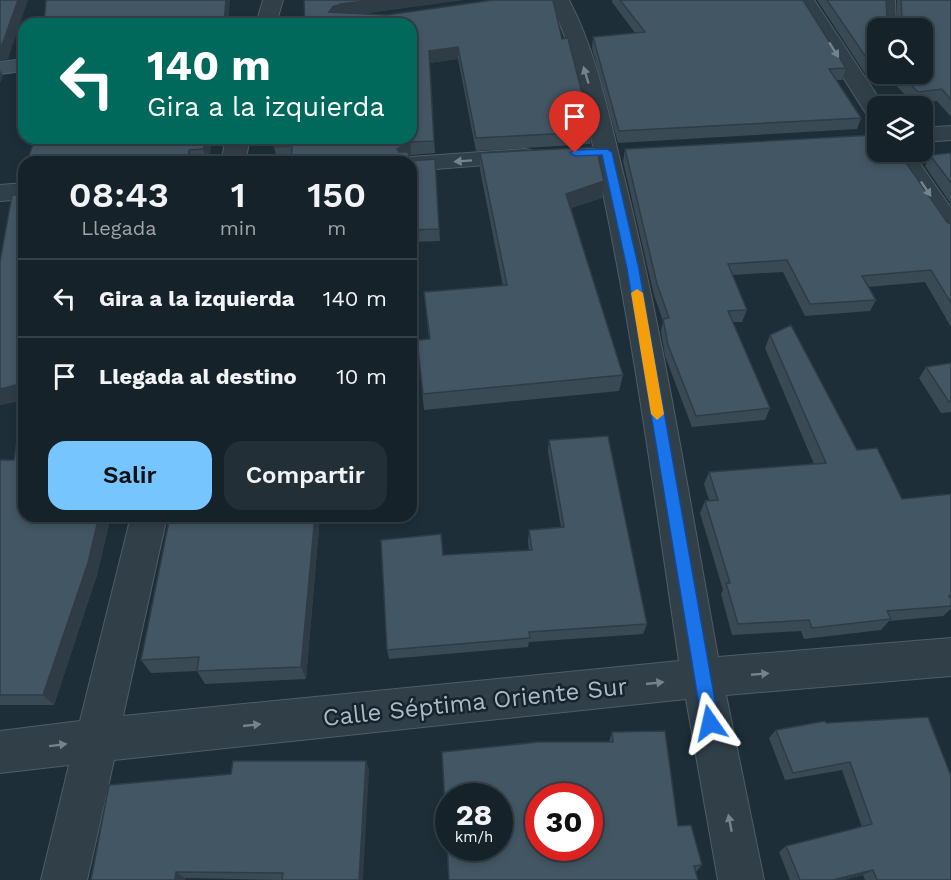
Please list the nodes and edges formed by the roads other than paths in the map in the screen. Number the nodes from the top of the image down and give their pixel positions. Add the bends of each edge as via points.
1 (273, 0) edge
2 (559, 0) edge
3 (804, 0) edge
4 (889, 0) edge
5 (268, 18) edge
6 (890, 18) edge
7 (18, 66) edge
8 (0, 68) edge
9 (867, 99) edge
10 (951, 133) edge
11 (933, 134) edge
12 (551, 155) edge
13 (907, 162) edge
14 (417, 164) edge
15 (18, 192) edge
16 (0, 193) edge
17 (951, 227) edge
18 (148, 522) edge
19 (951, 657) edge
20 (702, 678) junction
21 (99, 740) junction
22 (0, 752) edge
23 (64, 880) edge
24 (741, 880) edge

1 - 5 street
20 -> 2 street via 633,269 607,152 578,48
3 -> 9 street
4 - 6 lane
7 - 8 main road
10 - 11 street
12 -> 14 street
13 -> 17 street
15 - 16 street
18 - 21 street
20 -> 19 street, Calle Séptima Oriente Sur
21 -> 20 street, Calle Séptima Oriente Sur
24 -> 20 street
22 -> 21 street, Calle Séptima Oriente Sur
21 - 23 street

